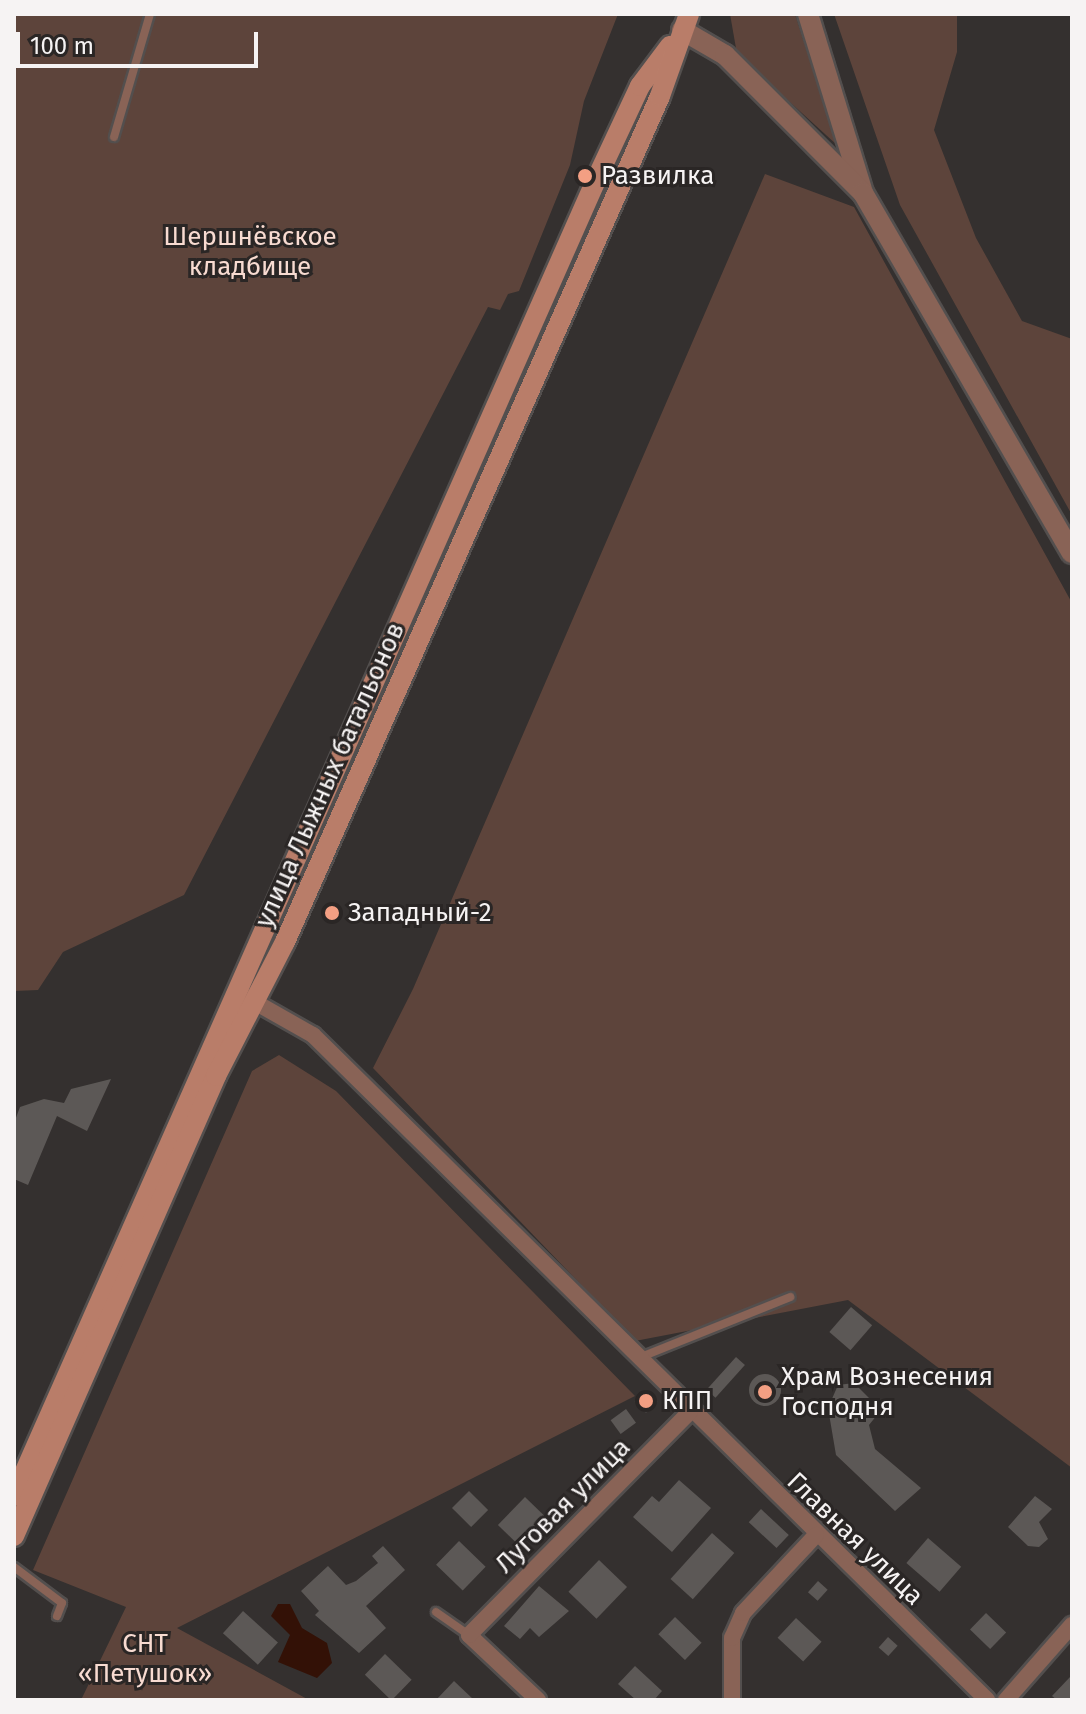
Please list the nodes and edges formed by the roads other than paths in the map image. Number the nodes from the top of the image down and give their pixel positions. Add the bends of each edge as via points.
1 (150, 14) edge
2 (808, 14) edge
3 (686, 22) edge
4 (114, 137) dead end
5 (863, 193) junction
6 (1072, 553) edge
7 (246, 996) junction
8 (790, 1297) dead end
9 (636, 1359) junction
10 (690, 1412) junction
11 (14, 1496) edge
12 (816, 1535) junction
13 (14, 1536) edge
14 (14, 1567) edge
15 (436, 1612) dead end
16 (57, 1616) dead end
17 (1072, 1625) edge
18 (469, 1635) junction
19 (538, 1700) edge
20 (732, 1700) edge
21 (987, 1700) edge
22 (1006, 1700) edge

1 - 4 lane
2 - 5 street
3 - 5 street
3 - 7 main road, улица Лыжных батальонов via 647,125
5 - 6 street
7 - 9 street, Главная улица via 313,1035
7 - 11 main road, улица Лыжных батальонов
7 - 13 main road, улица Лыжных батальонов
8 - 9 lane
9 - 10 street, Главная улица
10 - 12 street, Главная улица
10 - 18 street, Луговая улица
12 - 20 street via 743,1613 732,1638
12 - 21 street, Главная улица
14 - 16 lane via 62,1603
15 - 18 lane
17 - 22 street
18 - 19 street

